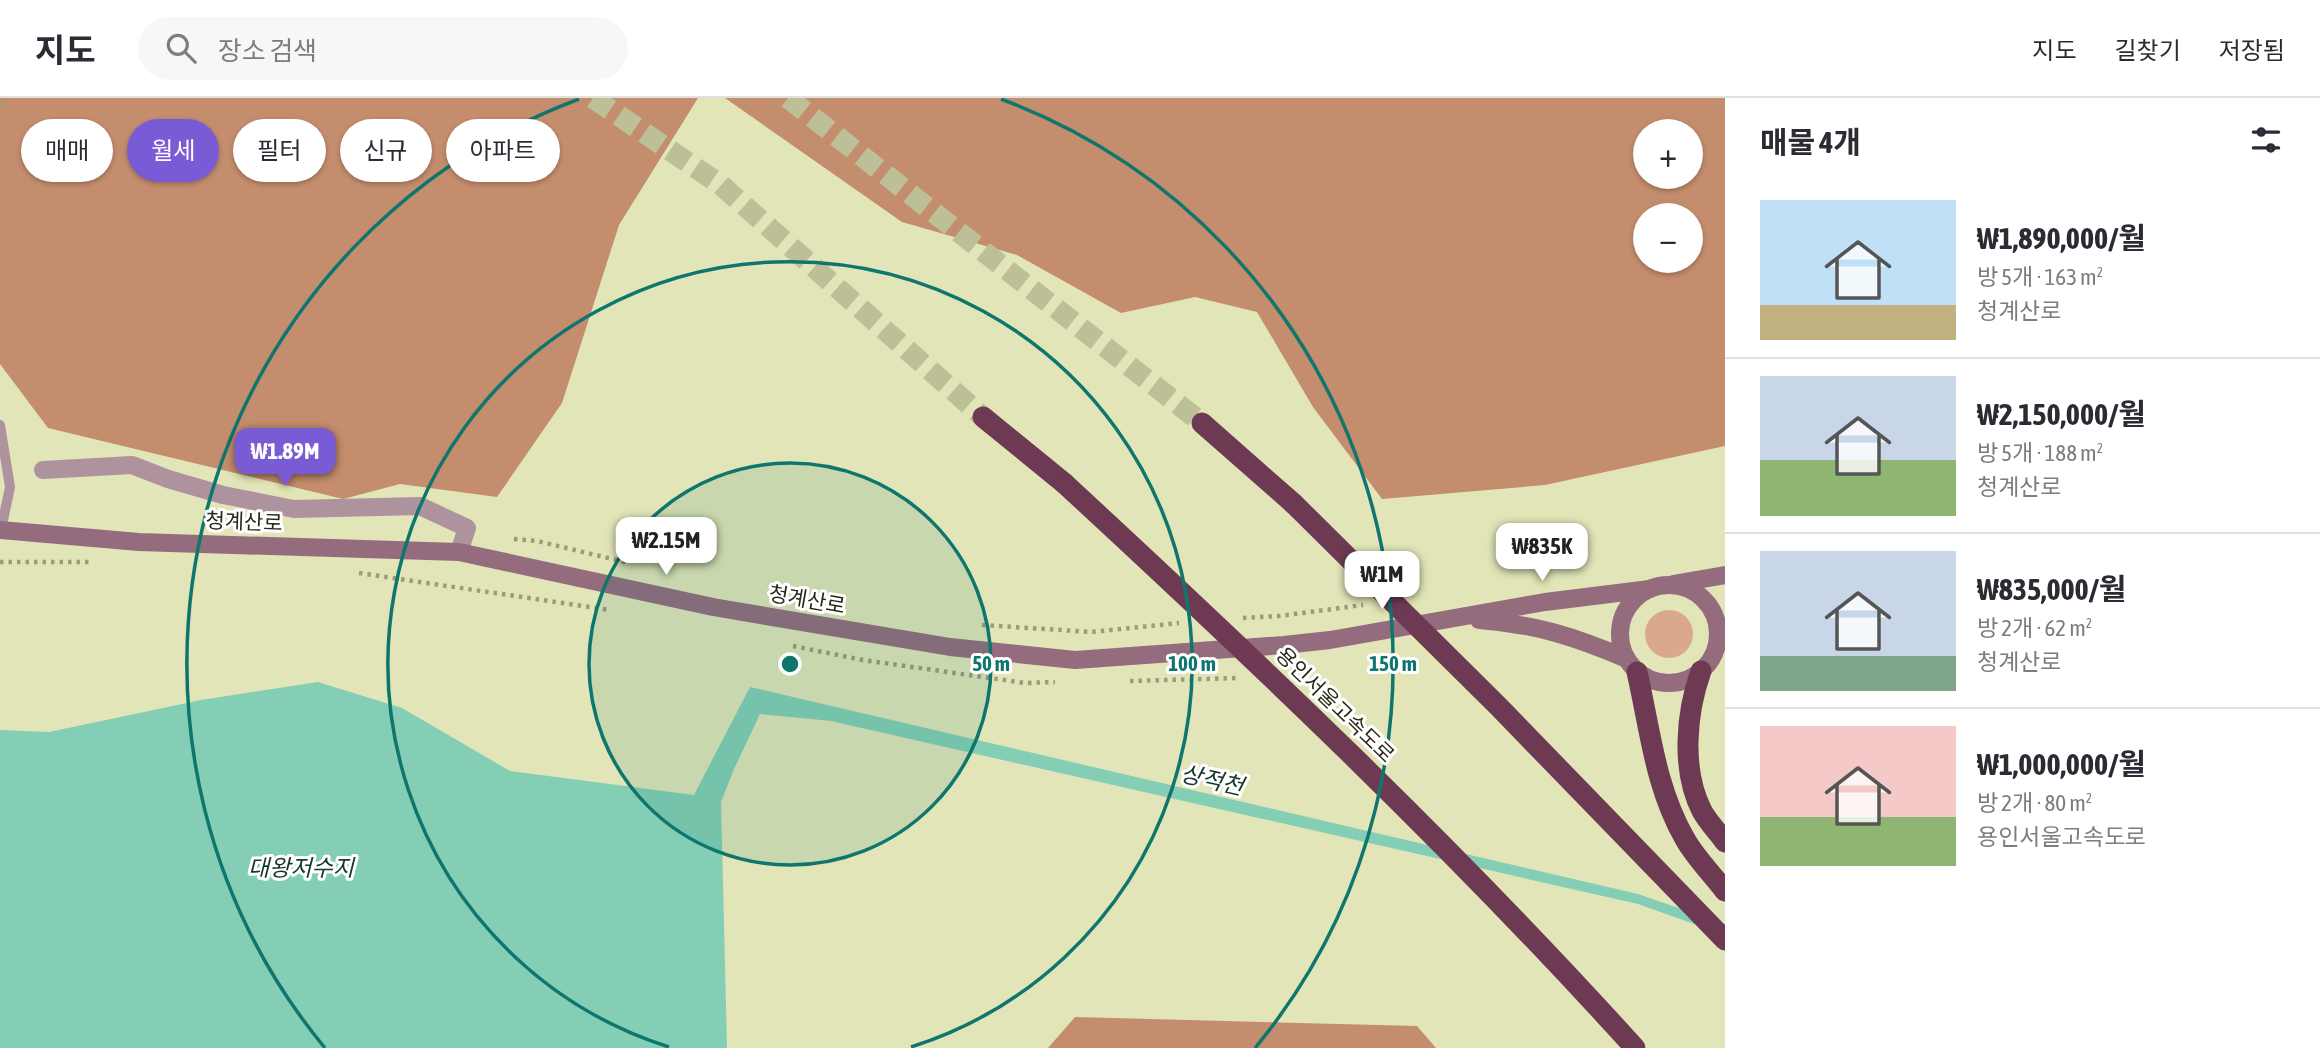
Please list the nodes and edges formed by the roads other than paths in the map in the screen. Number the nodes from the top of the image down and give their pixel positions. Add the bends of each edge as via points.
1 (983, 417) tunnel mouth
2 (1202, 423) tunnel mouth
3 (0, 425) edge
4 (43, 470) dead end
5 (0, 530) edge
6 (459, 552) junction
7 (1725, 575) edge
8 (1658, 587) junction
9 (1441, 620) junction
10 (1720, 644) edge
11 (1632, 665) junction
12 (1701, 671) junction
13 (1725, 842) edge
14 (1725, 891) edge
15 (1725, 940) edge
16 (1635, 1048) edge

1 - 16 highway, 용인서울고속도로, bridge via 1204,612 1402,803
2 - 15 highway, bridge via 1294,504
3 - 5 lane via 10,487
4 - 6 street via 132,465 212,492 294,509 420,506 467,528
5 - 6 main road, 청계산로 via 139,542
6 - 9 main road, 청계산로 via 713,607 950,647 1075,660 1296,644
7 - 8 main road, 청계산로
8 - 9 main road, 청계산로
8 - 10 main road via 1682,587 1707,603
8 - 11 main road via 1636,598 1620,627 1621,643
9 - 11 main road, 청계산로 via 1482,620 1548,630 1578,638
10 - 12 main road
11 - 12 main road via 1658,682 1681,682
11 - 14 highway via 1670,809 1685,840
12 - 13 highway via 1690,715 1691,780 1702,812

